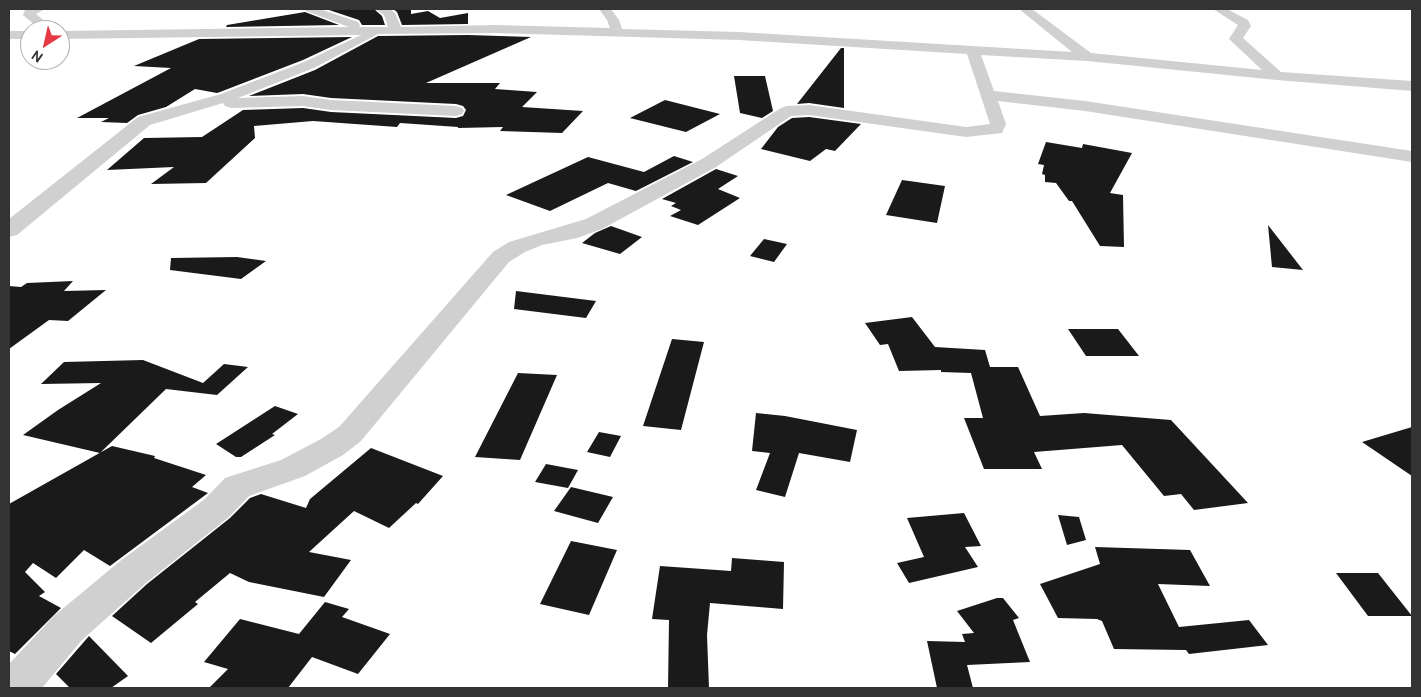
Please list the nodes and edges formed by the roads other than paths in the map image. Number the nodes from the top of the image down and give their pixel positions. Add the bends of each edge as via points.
1 (39, 9) edge
2 (310, 9) edge
3 (382, 9) edge
4 (605, 9) edge
5 (1025, 9) edge
6 (1219, 9) edge
7 (544, 18) dead end
8 (35, 20) edge
9 (381, 30) junction
10 (554, 30) junction
11 (617, 32) junction
12 (70, 35) edge
13 (973, 51) junction
14 (1087, 57) junction
15 (1277, 76) junction
16 (1412, 86) edge
17 (988, 95) junction
18 (187, 108) junction
19 (456, 111) dead end
20 (1412, 157) edge
21 (9, 230) edge
22 (15, 688) edge

1 - 8 street via 29,13
2 - 9 street
3 - 9 street via 389,13
4 - 11 street
5 - 14 street
6 - 15 street via 1244,23 1236,39
7 - 10 street
9 - 10 street
9 - 12 street
9 - 18 street via 310,65 227,97
10 - 11 street
11 - 13 street via 739,36
13 - 14 street
13 - 17 street
14 - 15 street
15 - 16 street
17 - 20 street via 1103,108
17 - 22 street via 998,124 996,129 986,131 787,110 709,163 594,224 518,247 501,257 350,434 293,468 237,487 217,508 133,572 68,628
18 - 19 street via 303,101
18 - 21 street via 144,121

